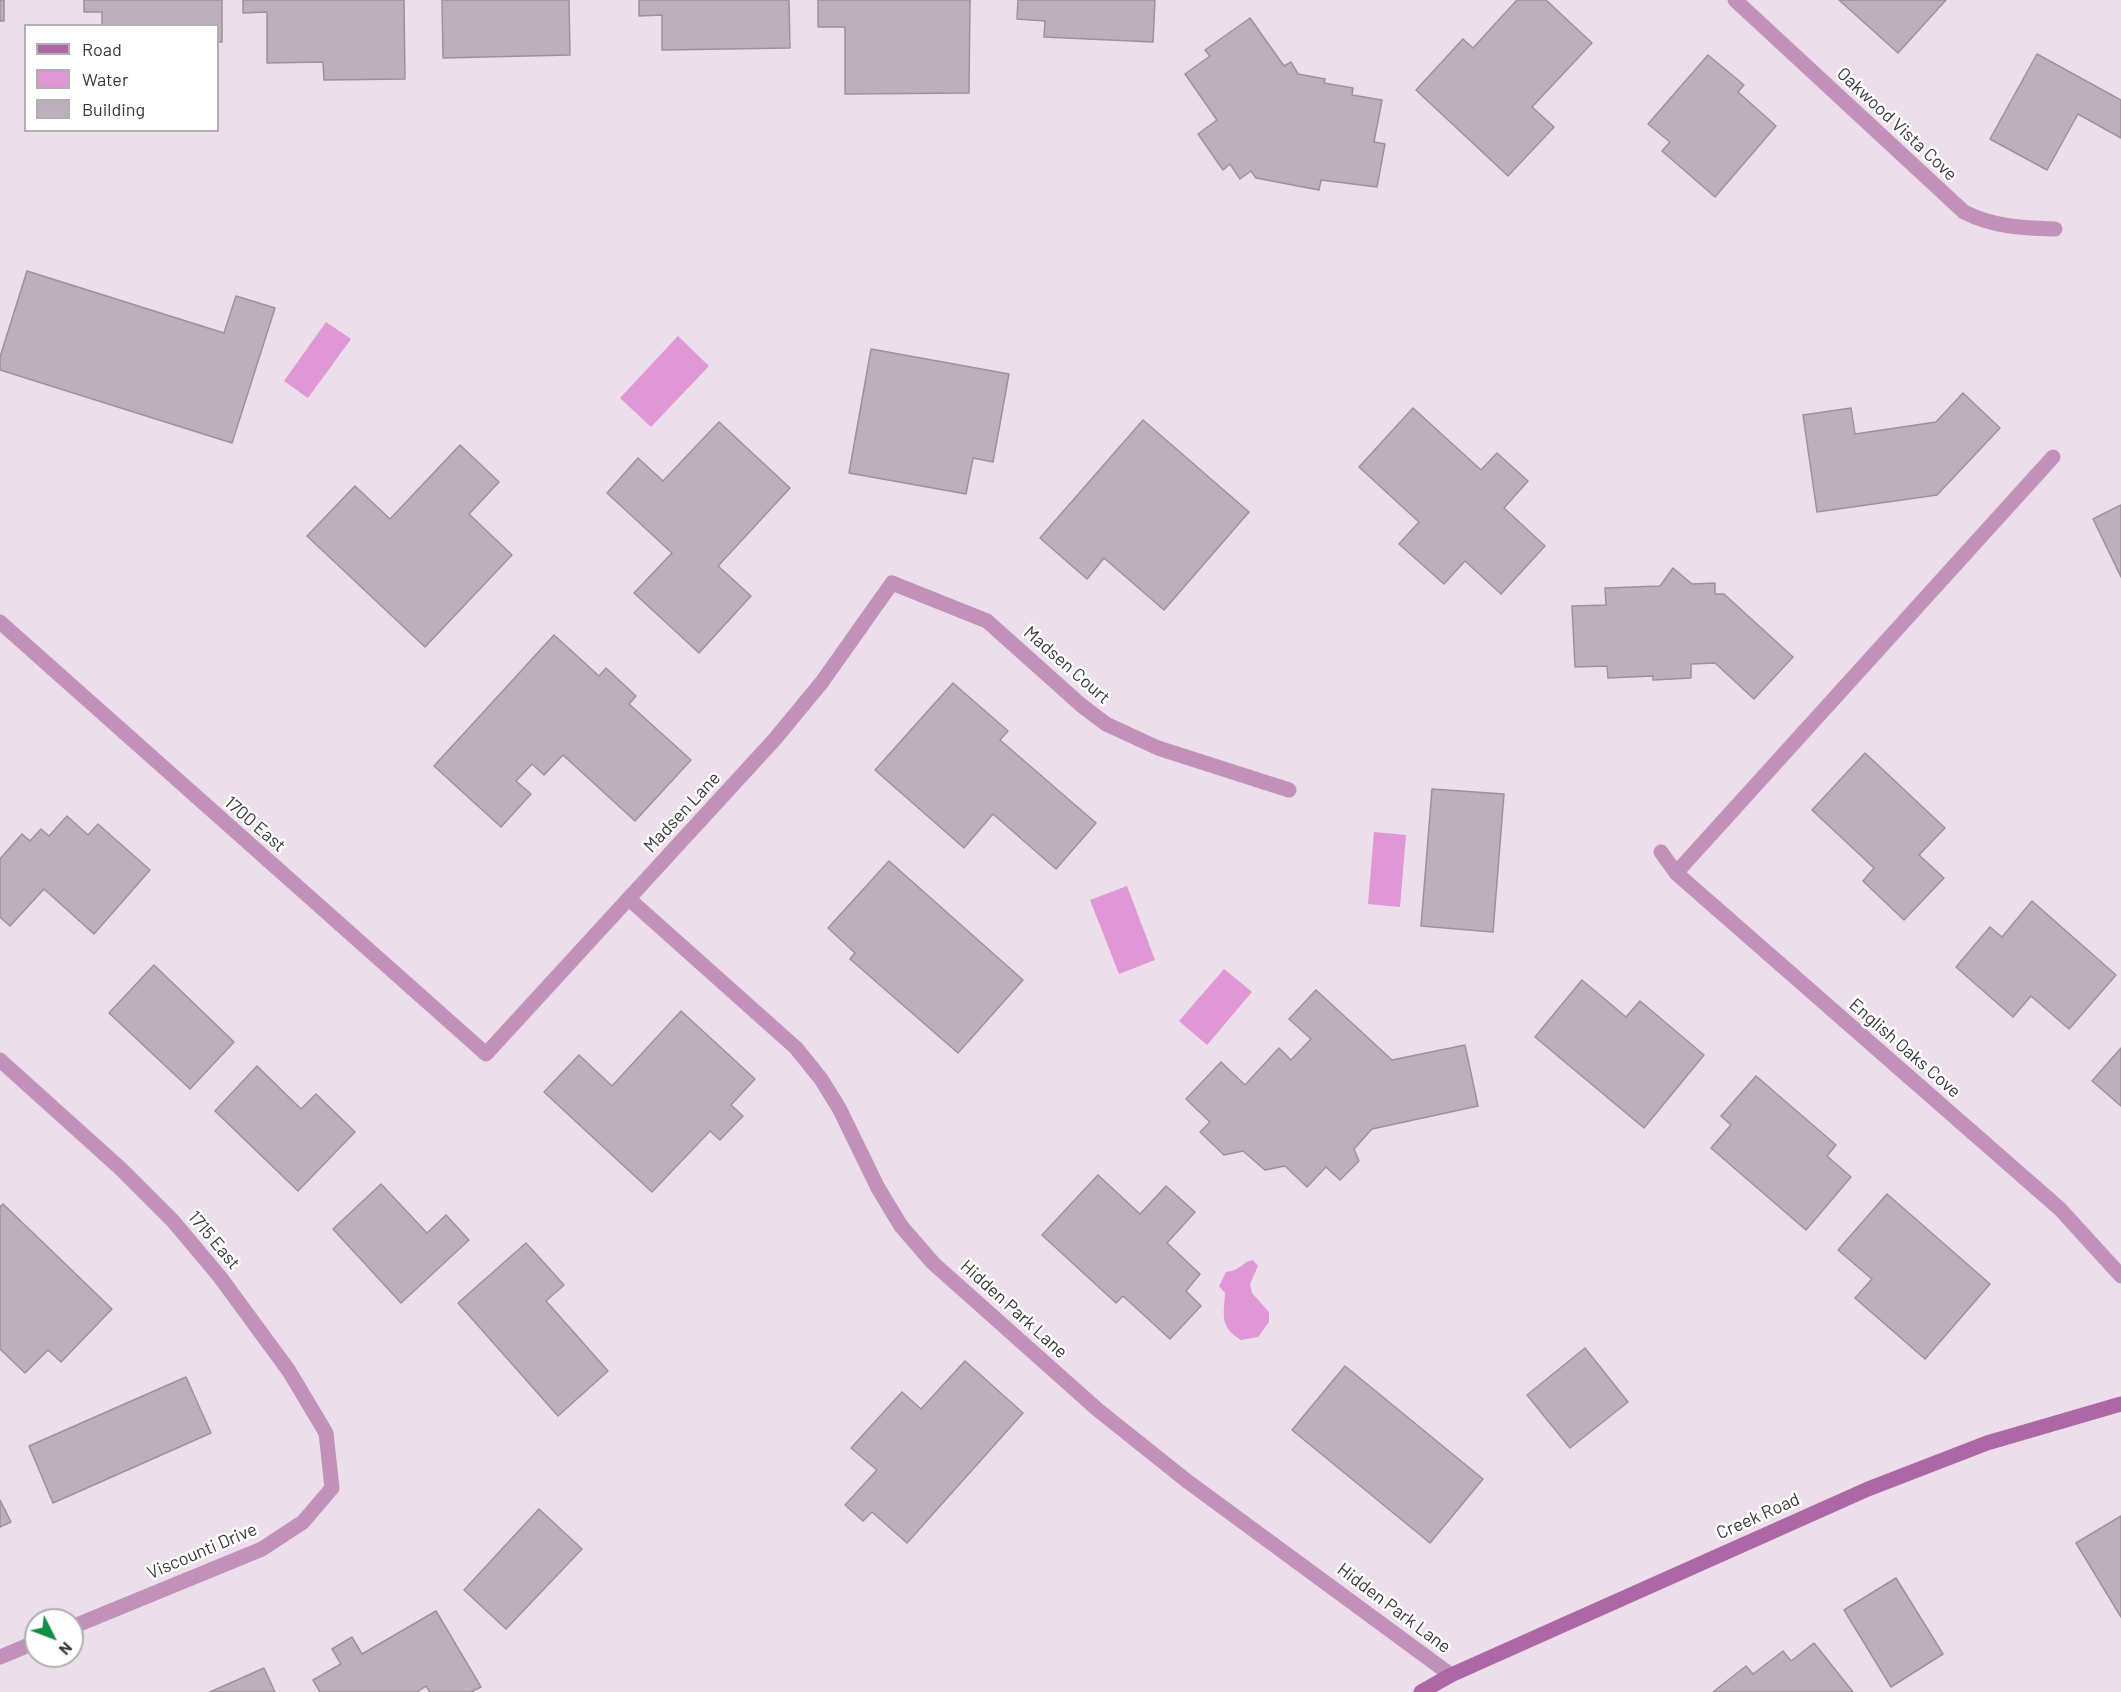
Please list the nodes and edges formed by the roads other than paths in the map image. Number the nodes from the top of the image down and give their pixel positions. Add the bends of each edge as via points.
1 (1735, 0) edge
2 (2055, 228) dead end
3 (2053, 457) dead end
4 (892, 583) joint
5 (0, 622) edge
6 (1289, 790) dead end
7 (1661, 852) dead end
8 (1676, 873) junction
9 (628, 899) junction
10 (486, 1054) joint
11 (0, 1060) edge
12 (2121, 1276) edge
13 (2121, 1404) edge
14 (332, 1488) joint
15 (84, 1622) edge
16 (24, 1647) edge
17 (0, 1657) edge
18 (1451, 1675) junction
19 (1421, 1692) edge

1 - 2 street, Oakwood Vista Cove via 1964,212 2010,228
3 - 8 street
4 - 6 street, Madsen Court via 987,621 1106,724 1158,748
4 - 9 street, Madsen Lane via 822,682 775,739
5 - 10 street, 1700 East
7 - 8 street, English Oaks Cove
8 - 12 street, English Oaks Cove via 2060,1209
9 - 10 street, Madsen Lane
9 - 18 street, Hidden Park Lane via 796,1048 839,1108 901,1226 933,1263 1098,1410 1187,1481
11 - 14 street, 1715 East via 128,1176 220,1277 289,1371 326,1433
13 - 18 street, Creek Road via 1987,1443 1868,1489
14 - 15 street, Viscounti Drive via 303,1522 262,1549
16 - 17 street
18 - 19 street, Creek Road

